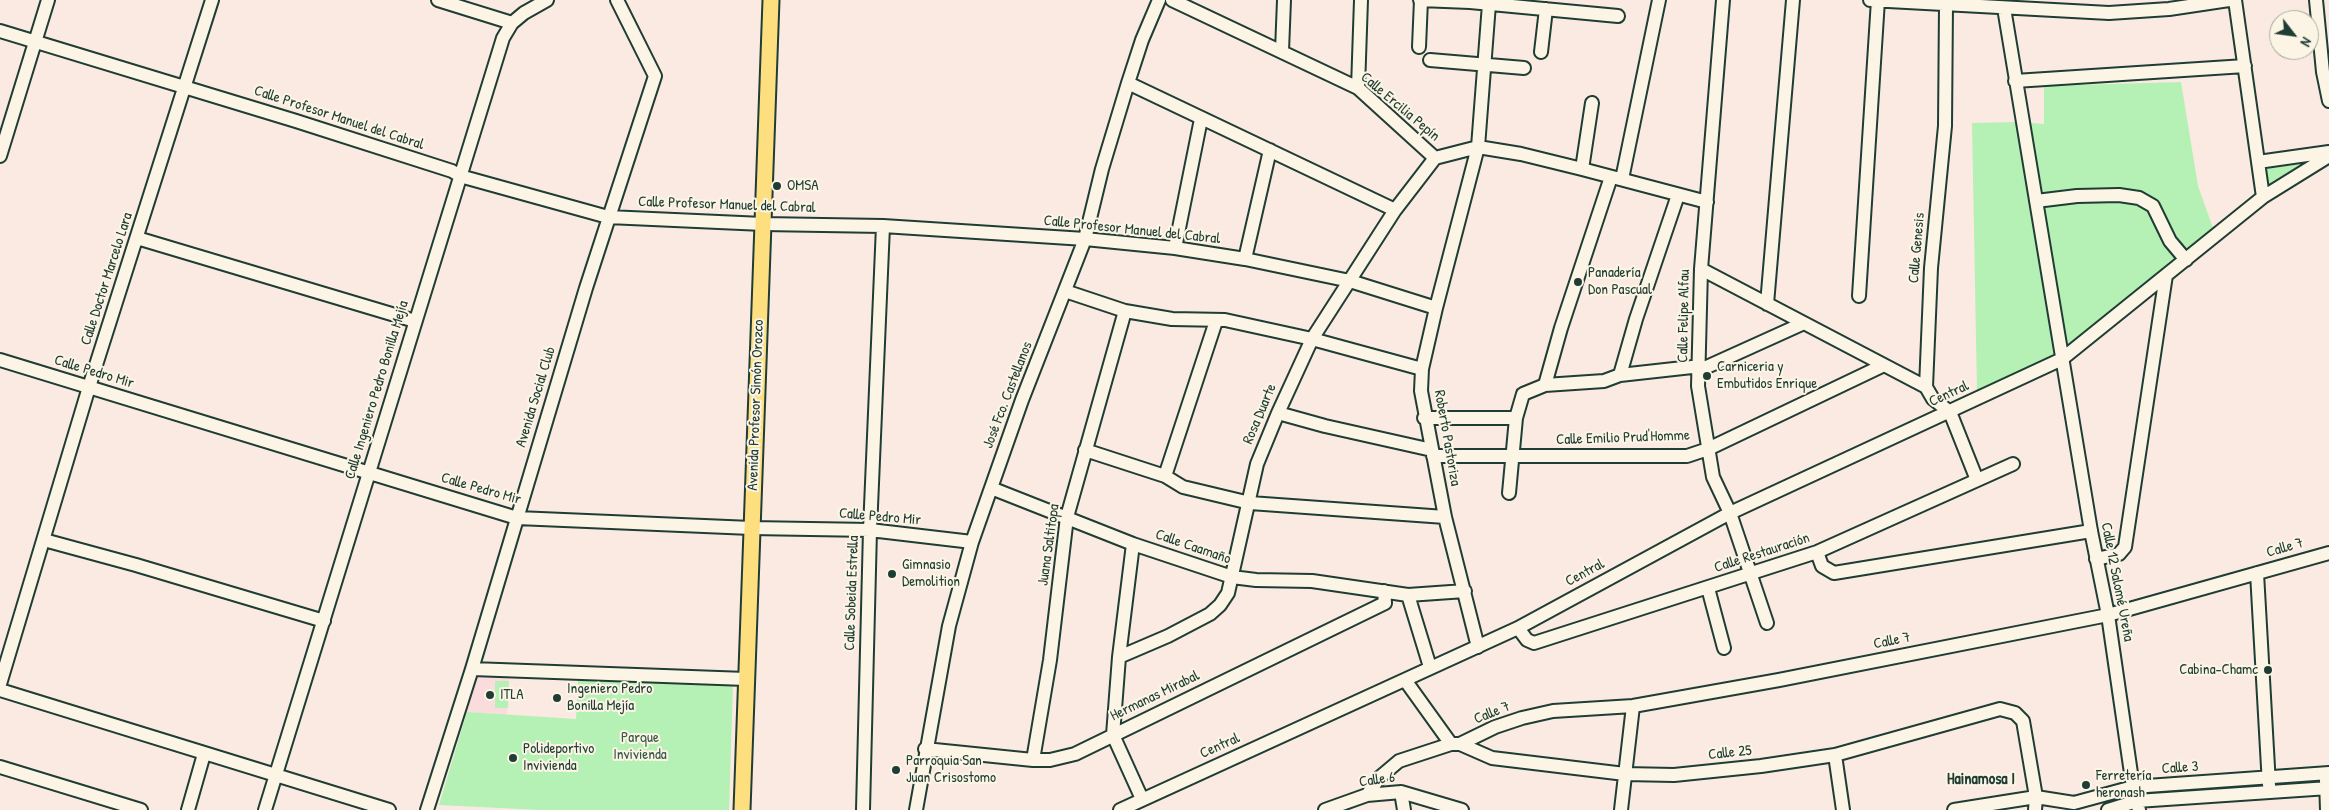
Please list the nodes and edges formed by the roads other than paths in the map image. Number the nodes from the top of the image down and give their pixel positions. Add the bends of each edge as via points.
1 (48, 0) edge
2 (212, 0) edge
3 (438, 0) edge
4 (547, 0) edge
5 (617, 0) edge
6 (771, 0) edge
7 (1160, 0) edge
8 (1172, 0) edge
9 (1284, 0) edge
10 (1361, 0) edge
11 (1421, 0) edge
12 (1659, 0) edge
13 (1722, 0) edge
14 (1793, 0) edge
15 (1870, 0) edge
16 (1878, 0) edge
17 (2228, 0) edge
18 (2235, 0) edge
19 (2316, 0) edge
20 (1470, 1) edge
21 (1517, 3) edge
22 (1489, 4) junction
23 (1946, 5) junction
24 (1583, 6) edge
25 (2004, 8) junction
26 (1546, 9) junction
27 (1618, 16) dead end
28 (512, 23) junction
29 (0, 31) edge
30 (35, 43) junction
31 (1419, 47) dead end
32 (1282, 51) junction
33 (1541, 52) dead end
34 (1430, 60) dead end
35 (1484, 65) junction
36 (2246, 66) junction
37 (1524, 68) dead end
38 (2326, 71) edge
39 (2015, 81) junction
40 (1128, 83) junction
41 (185, 86) junction
42 (1358, 88) junction
43 (2329, 101) edge
44 (1592, 103) dead end
45 (1201, 119) junction
46 (1478, 147) junction
47 (1270, 150) junction
48 (2329, 152) edge
49 (0, 156) edge
50 (2329, 156) edge
51 (1435, 158) junction
52 (2258, 162) junction
53 (1582, 169) junction
54 (460, 176) junction
55 (1617, 178) junction
56 (1678, 195) junction
57 (2263, 198) junction
58 (2036, 201) junction
59 (1707, 202) junction
60 (1395, 210) junction
61 (608, 217) junction
62 (764, 224) junction
63 (883, 226) junction
64 (137, 238) junction
65 (1085, 239) junction
66 (1175, 248) junction
67 (1245, 259) junction
68 (2186, 260) junction
69 (1701, 269) junction
70 (2166, 276) junction
71 (1350, 281) junction
72 (1065, 291) junction
73 (1859, 296) dead end
74 (1767, 304) junction
75 (1436, 308) junction
76 (1125, 310) junction
77 (415, 321) junction
78 (1216, 321) junction
79 (1804, 323) junction
80 (1312, 339) junction
81 (2062, 359) junction
82 (0, 360) edge
83 (1884, 365) junction
84 (1422, 370) junction
85 (1700, 370) junction
86 (1620, 375) junction
87 (1545, 385) junction
88 (89, 387) junction
89 (1926, 387) junction
90 (1278, 412) junction
91 (1950, 412) junction
92 (1424, 418) junction
93 (1516, 418) junction
94 (1708, 449) junction
95 (1086, 450) junction
96 (1433, 453) junction
97 (1511, 457) junction
98 (2013, 464) dead end
99 (369, 472) junction
100 (1165, 476) junction
101 (1977, 480) junction
102 (991, 488) junction
103 (1509, 493) dead end
104 (1250, 503) junction
105 (1730, 513) junction
106 (1067, 517) junction
107 (1445, 517) junction
108 (517, 518) junction
109 (750, 528) junction
110 (870, 530) junction
111 (2091, 531) junction
112 (44, 540) junction
113 (972, 542) junction
114 (1133, 544) junction
115 (1818, 552) junction
116 (2329, 553) edge
117 (2096, 559) junction
118 (2257, 573) junction
119 (1752, 574) junction
120 (1232, 577) junction
121 (1708, 588) junction
122 (1465, 591) junction
123 (1408, 595) junction
124 (1385, 597) junction
125 (2108, 615) junction
126 (324, 621) junction
127 (1767, 622) dead end
128 (1518, 628) junction
129 (1478, 647) junction
130 (1724, 648) dead end
131 (1119, 657) junction
132 (1430, 667) junction
133 (472, 669) junction
134 (746, 679) junction
135 (1405, 680) junction
136 (0, 684) edge
137 (0, 690) edge
138 (1633, 706) junction
139 (1112, 735) junction
140 (1456, 744) junction
141 (925, 749) junction
142 (204, 754) junction
143 (1835, 755) junction
144 (1033, 760) junction
145 (0, 767) edge
146 (2327, 773) edge
147 (1625, 774) junction
148 (276, 776) junction
149 (2269, 777) junction
150 (2134, 787) junction
151 (2328, 788) edge
152 (1401, 792) junction
153 (2269, 792) junction
154 (1367, 796) junction
155 (1142, 799) junction
156 (2035, 804) edge
157 (2138, 806) edge
158 (141, 810) edge
159 (188, 810) edge
160 (266, 810) edge
161 (389, 810) edge
162 (427, 810) edge
163 (742, 810) edge
164 (863, 810) edge
165 (916, 810) edge
166 (1120, 810) edge
167 (1325, 810) edge
168 (1404, 810) edge
169 (1462, 810) edge
170 (1621, 810) edge
171 (1843, 810) edge
172 (1954, 810) edge
173 (2108, 810) edge
174 (2328, 810) edge

1 - 30 street
2 - 41 street, Calle Doctor Marcelo Lara
3 - 28 street
4 - 28 street, Calle Ingeniero Pedro Bonilla Mejía
5 - 61 street, Avenida Social Club via 655,76
6 - 62 main road, Avenida Profesor Simón Orozco
7 - 40 street, José Fco. Castellanos
8 - 32 street, Calle Ercilia Pepín
9 - 32 street
10 - 42 street
11 - 20 street
11 - 31 street
12 - 55 street
13 - 59 street, Calle Felipe Alfau
14 - 74 street
15 - 16 street
16 - 23 street
16 - 73 street
17 - 25 street via 2170,9 2109,13
18 - 36 street
19 - 38 street
20 - 22 street
21 - 22 street
21 - 26 street
22 - 35 street, Roberto Pastoriza
23 - 25 street
23 - 89 street, Calle Genesis via 1945,126 1931,268
24 - 26 street
24 - 27 street
25 - 39 street, Calle 12 Salomé Ureña
26 - 33 street
28 - 54 street, Calle Ingeniero Pedro Bonilla Mejía via 501,44
29 - 30 street, Calle Profesor Manuel del Cabral
30 - 41 street, Calle Profesor Manuel del Cabral
30 - 49 street
32 - 42 street, Calle Ercilia Pepín
34 - 35 street
35 - 37 street
35 - 46 street, Roberto Pastoriza
36 - 39 street
36 - 52 street
38 - 43 street
39 - 58 street, Calle 12 Salomé Ureña
40 - 45 street
40 - 65 street, José Fco. Castellanos
41 - 54 street, Calle Profesor Manuel del Cabral
41 - 64 street, Calle Doctor Marcelo Lara
42 - 51 street, Calle Ercilia Pepín
44 - 53 street
45 - 47 street
45 - 66 street
46 - 51 street, Calle Ercilia Pepín
46 - 53 street, Calle Ercilia Pepín
46 - 75 street, Roberto Pastoriza
47 - 60 street
47 - 67 street
48 - 52 street
50 - 57 street, Central
51 - 60 street, Rosa Duarte
52 - 57 street
53 - 55 street, Calle Ercilia Pepín
54 - 61 street, Calle Profesor Manuel del Cabral
54 - 77 street, Calle Ingeniero Pedro Bonilla Mejía
55 - 56 street, Calle Ercilia Pepín
55 - 87 street via 1561,328
56 - 59 street, Calle Ercilia Pepín
56 - 86 street
57 - 68 street, Central
58 - 68 street via 2119,194 2139,198 2153,206 2170,241
58 - 81 street, Calle 12 Salomé Ureña
59 - 69 street, Calle Felipe Alfau
60 - 71 street, Rosa Duarte
61 - 62 street, Calle Profesor Manuel del Cabral
61 - 108 street, Avenida Social Club
62 - 63 street, Calle Profesor Manuel del Cabral
62 - 109 main road, Avenida Profesor Simón Orozco
63 - 65 street, Calle Profesor Manuel del Cabral
63 - 110 street, Calle Sobeida Estrella
64 - 77 street
64 - 88 street, Calle Doctor Marcelo Lara
65 - 66 street, Calle Profesor Manuel del Cabral
65 - 72 street, José Fco. Castellanos
66 - 67 street, Calle Profesor Manuel del Cabral
67 - 71 street, Calle Profesor Manuel del Cabral
68 - 70 street, Central
69 - 74 street
69 - 85 street, Calle Felipe Alfau
70 - 81 street, Central
70 - 117 street via 2125,547 2119,554
71 - 75 street, Calle Profesor Manuel del Cabral
71 - 80 street, Rosa Duarte
72 - 76 street
72 - 102 street, José Fco. Castellanos
74 - 79 street
75 - 84 street, Roberto Pastoriza
76 - 78 street via 1172,319
76 - 95 street, Juana Saltitopa
77 - 99 street, Calle Ingeniero Pedro Bonilla Mejía
78 - 80 street via 1225,320
78 - 100 street
79 - 83 street
79 - 85 street
80 - 84 street
80 - 90 street, Rosa Duarte
81 - 91 street, Central
81 - 111 street, Calle 12 Salomé Ureña
82 - 88 street, Calle Pedro Mir
83 - 89 street
83 - 94 street, Calle Emilio Prud'Homme
84 - 92 street, Roberto Pastoriza via 1420,391
85 - 86 street via 1692,367
85 - 94 street, Calle Felipe Alfau via 1698,386
86 - 87 street via 1604,381
87 - 93 street via 1522,395
88 - 99 street, Calle Pedro Mir
88 - 112 street, Calle Doctor Marcelo Lara
89 - 91 street via 1933,399
90 - 96 street, Calle Emilio Prud'Homme
90 - 104 street, Rosa Duarte via 1257,464
91 - 101 street
91 - 105 street, Central
92 - 93 street
92 - 96 street, Roberto Pastoriza
93 - 97 street
94 - 97 street, Calle Emilio Prud'Homme via 1687,456
94 - 105 street, Calle Felipe Alfau via 1713,477
95 - 100 street
95 - 106 street, Juana Saltitopa
96 - 97 street, Calle Emilio Prud'Homme
96 - 107 street, Roberto Pastoriza
97 - 103 street
98 - 101 street, Calle Restauración
99 - 108 street, Calle Pedro Mir
99 - 126 street, Calle Ingeniero Pedro Bonilla Mejía
100 - 104 street via 1183,487
101 - 115 street, Calle Restauración
102 - 106 street, Calle Caamaño
102 - 113 street, José Fco. Castellanos
104 - 107 street
104 - 120 street, Rosa Duarte
105 - 119 street, Calle Felipe Alfau
105 - 128 street, Central
106 - 114 street, Calle Caamaño
106 - 144 street, Juana Saltitopa via 1050,660
107 - 122 street, Roberto Pastoriza
108 - 109 street, Calle Pedro Mir
108 - 133 street, Avenida Social Club
109 - 110 street, Calle Pedro Mir
109 - 134 main road, Avenida Profesor Simón Orozco
110 - 113 street, Calle Pedro Mir
110 - 164 street, Calle Sobeida Estrella
111 - 115 street via 1834,574 1822,566
111 - 117 street, Calle 12 Salomé Ureña
112 - 126 street
112 - 136 street, Calle Doctor Marcelo Lara
113 - 141 street, José Fco. Castellanos via 949,626
114 - 120 street, Calle Caamaño
114 - 131 street
115 - 119 street, Calle Restauración
116 - 118 street, Calle 7
117 - 125 street, Calle 12 Salomé Ureña
118 - 125 street, Calle 7
118 - 149 street
119 - 121 street, Calle Restauración
119 - 127 street, Calle Felipe Alfau
120 - 124 street, Calle Caamaño via 1312,580
120 - 131 street, Rosa Duarte via 1228,593 1210,614
121 - 128 street, Calle Restauración via 1534,644
121 - 130 street
122 - 123 street, Calle Caamaño
122 - 129 street, Roberto Pastoriza
123 - 124 street, Calle Caamaño
123 - 132 street
124 - 139 street, Hermanas Mirabal
125 - 138 street, Calle 7
125 - 150 street, Calle 12 Salomé Ureña
126 - 148 street, Calle Ingeniero Pedro Bonilla Mejía
128 - 129 street, Central
129 - 132 street, Central
131 - 139 street
132 - 135 street, Central
133 - 134 street
133 - 162 street, Avenida Social Club
134 - 163 main road, Avenida Profesor Simón Orozco
135 - 140 street
135 - 155 street, Central
137 - 142 street
138 - 140 street, Calle 7 via 1553,711 1522,718
138 - 147 street
139 - 144 street, Hermanas Mirabal via 1075,754
139 - 155 street
140 - 147 street, Calle 25 via 1492,758
140 - 154 street, Calle 7 via 1399,761 1380,777
141 - 144 street, Hermanas Mirabal
141 - 165 street, José Fco. Castellanos
142 - 148 street
142 - 159 street
143 - 147 street, Calle 25 via 1674,775
143 - 156 street, Calle 25 via 2000,709 2015,713 2023,721
143 - 171 street
145 - 158 street
146 - 149 street, Calle 3
146 - 151 street
147 - 170 street
148 - 160 street, Calle Ingeniero Pedro Bonilla Mejía
148 - 161 street
149 - 150 street, Calle 3
149 - 153 street
150 - 156 street, Calle 3 via 2074,803
150 - 157 street, Calle 12 Salomé Ureña
151 - 153 street, Calle 3
151 - 174 street
152 - 154 street, Calle 6
152 - 168 street
152 - 169 street, Calle 6
153 - 157 street, Calle 3
154 - 167 street, Calle 6
155 - 166 street, Central
156 - 172 street
157 - 173 street, Calle 3

